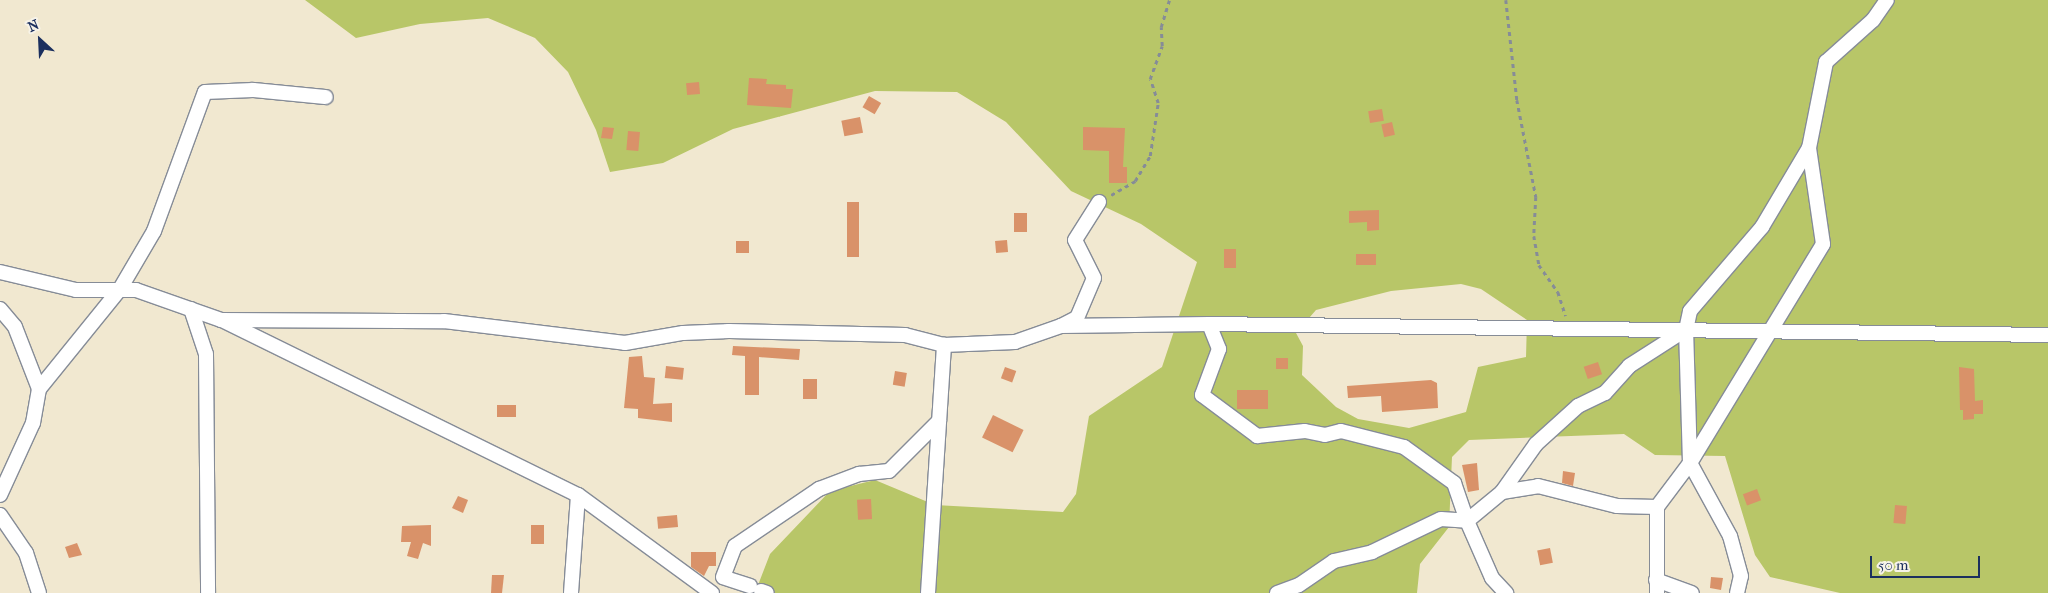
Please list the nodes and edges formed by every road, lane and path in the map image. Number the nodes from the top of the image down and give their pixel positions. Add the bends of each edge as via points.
1 (1169, 0) edge
2 (1506, 0) edge
3 (1887, 0) edge
4 (326, 97) dead end
5 (1809, 148) junction
6 (1099, 202) joint
7 (0, 272) edge
8 (120, 289) junction
9 (0, 309) edge
10 (191, 309) junction
11 (221, 320) junction
12 (1209, 324) junction
13 (1060, 326) junction
14 (1571, 329) junction
15 (1686, 330) junction
16 (1774, 330) junction
17 (2048, 335) edge
18 (944, 345) junction
19 (39, 389) junction
20 (939, 421) junction
21 (1690, 463) junction
22 (1502, 492) junction
23 (0, 494) edge
24 (578, 495) junction
25 (1657, 507) junction
26 (0, 515) edge
27 (1466, 521) junction
28 (1656, 586) edge
29 (759, 590) edge
30 (39, 593) edge
31 (208, 593) edge
32 (571, 593) edge
33 (712, 593) edge
34 (928, 593) edge
35 (1276, 593) edge
36 (1506, 593) edge
37 (1692, 593) edge
38 (1737, 593) edge

1 - 6 path via 1161,27 1162,46 1150,79 1158,103 1150,156 1134,181
2 - 14 path via 1517,100 1536,196 1534,236 1539,265 1558,292
3 - 5 street via 1873,20 1826,62
4 - 8 street via 253,90 205,92 154,231
5 - 15 street via 1762,227 1690,311
5 - 16 street via 1823,244
6 - 13 street via 1075,240 1094,278 1078,318
7 - 8 street via 76,290
8 - 10 street via 136,290
8 - 19 street
9 - 19 street via 15,327
10 - 11 street
10 - 31 street via 206,354
11 - 18 street via 444,321 625,343 683,333 729,331 905,335
11 - 24 street
12 - 13 street
12 - 14 street
12 - 27 street via 1220,349 1202,396 1257,436 1305,432 1325,435 1341,431 1404,447 1454,483
13 - 18 street via 1015,342
14 - 15 street
15 - 16 street
15 - 21 street
15 - 22 street via 1629,366 1605,393 1578,406 1536,444
16 - 17 street
16 - 21 street
18 - 20 street
19 - 23 street via 30,431
20 - 29 street via 889,471 860,474 819,489 735,546 723,577
20 - 34 street
21 - 25 street
21 - 38 street via 1730,536 1741,576
22 - 25 street via 1538,486 1617,506
22 - 27 street
24 - 32 street
24 - 33 street
25 - 28 street
26 - 30 street via 26,553
27 - 35 street via 1441,519 1372,552 1334,561 1299,585
27 - 36 street via 1492,578
28 - 37 street

